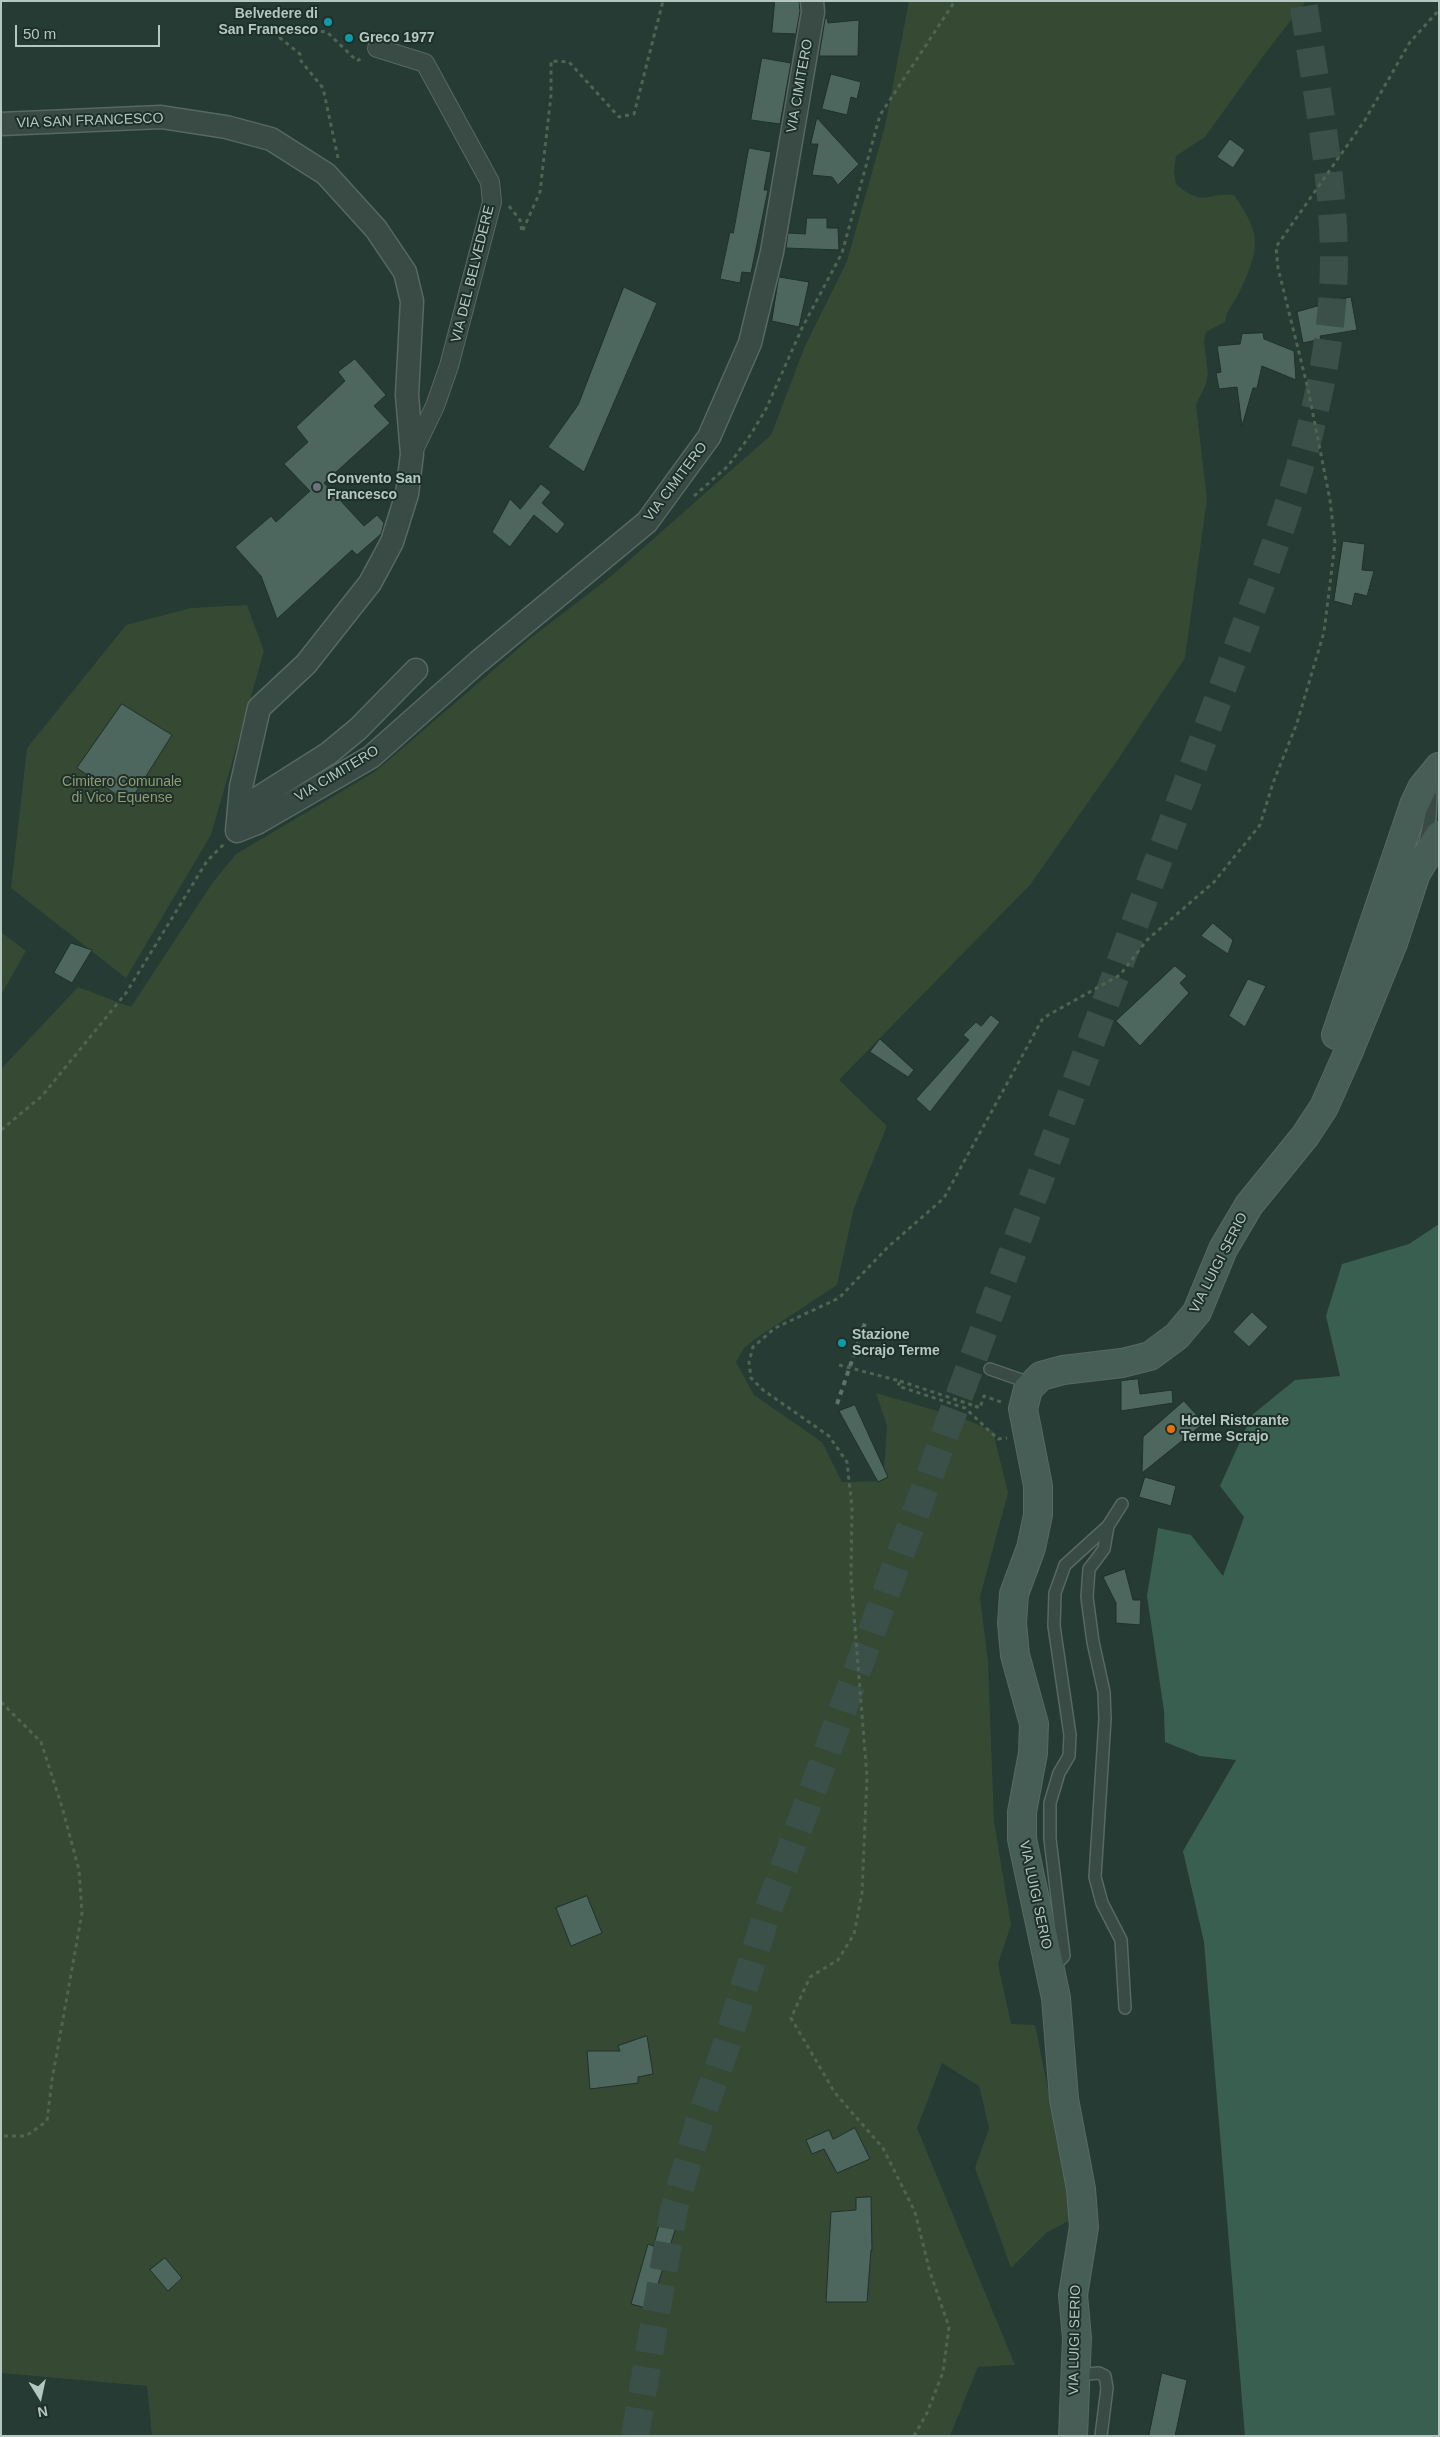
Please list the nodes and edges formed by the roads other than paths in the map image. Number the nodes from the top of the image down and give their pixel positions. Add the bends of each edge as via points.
1 (812, 1) edge
2 (376, 48) road end
3 (1, 124) edge
4 (412, 454) junction
5 (416, 670) dead end
6 (1439, 767) edge
7 (1431, 795) dead end
8 (247, 827) junction
9 (1439, 836) edge
10 (1416, 873) junction
11 (1280, 1168) junction
12 (990, 1369) dead end
13 (1033, 1384) junction
14 (1122, 1504) dead end
15 (1108, 1526) junction
16 (1050, 1970) junction
17 (1125, 2008) dead end
18 (1076, 2375) junction
19 (1072, 2436) edge
20 (1101, 2436) edge

1 - 8 street, VIA CIMITERO via 772,252 750,343 709,437 647,522 478,662 371,757
2 - 4 street, VIA DEL BELVEDERE via 425,63 490,182 492,202 450,366
3 - 4 street, VIA SAN FRANCESCO via 161,117 226,127 271,139 326,174 376,229 405,272 412,301 407,395
4 - 8 street, VIA SAN FRANCESCO via 406,494 392,542 370,584 306,664 259,708 241,787
5 - 8 street via 336,747 258,798
6 - 11 main road via 1414,804 1341,1024
7 - 10 lane via 1426,842
9 - 10 main road, VIA LUIGI SERIO
10 - 11 main road, VIA LUIGI SERIO via 1393,943 1324,1107
11 - 13 main road, VIA LUIGI SERIO via 1249,1205 1223,1249 1197,1312 1177,1336 1150,1356 1063,1370 1041,1376
12 - 13 lane
13 - 16 main road, VIA LUIGI SERIO via 1028,1389 1023,1409 1038,1486 1038,1515 1031,1548 1014,1594 1012,1623 1016,1655 1034,1724 1033,1753 1022,1812 1022,1839
14 - 15 lane
15 - 16 lane via 1065,1565 1056,1593 1054,1626 1070,1735 1069,1756 1059,1772 1050,1803 1050,1839 1064,1956
15 - 17 lane via 1104,1549 1090,1570 1087,1597 1092,1642 1104,1692 1105,1719 1095,1877 1102,1903 1121,1940
16 - 18 main road, VIA LUIGI SERIO via 1056,1998 1064,2098 1081,2189 1084,2227 1073,2295
18 - 19 main road, VIA LUIGI SERIO
18 - 20 lane via 1099,2372 1106,2376

